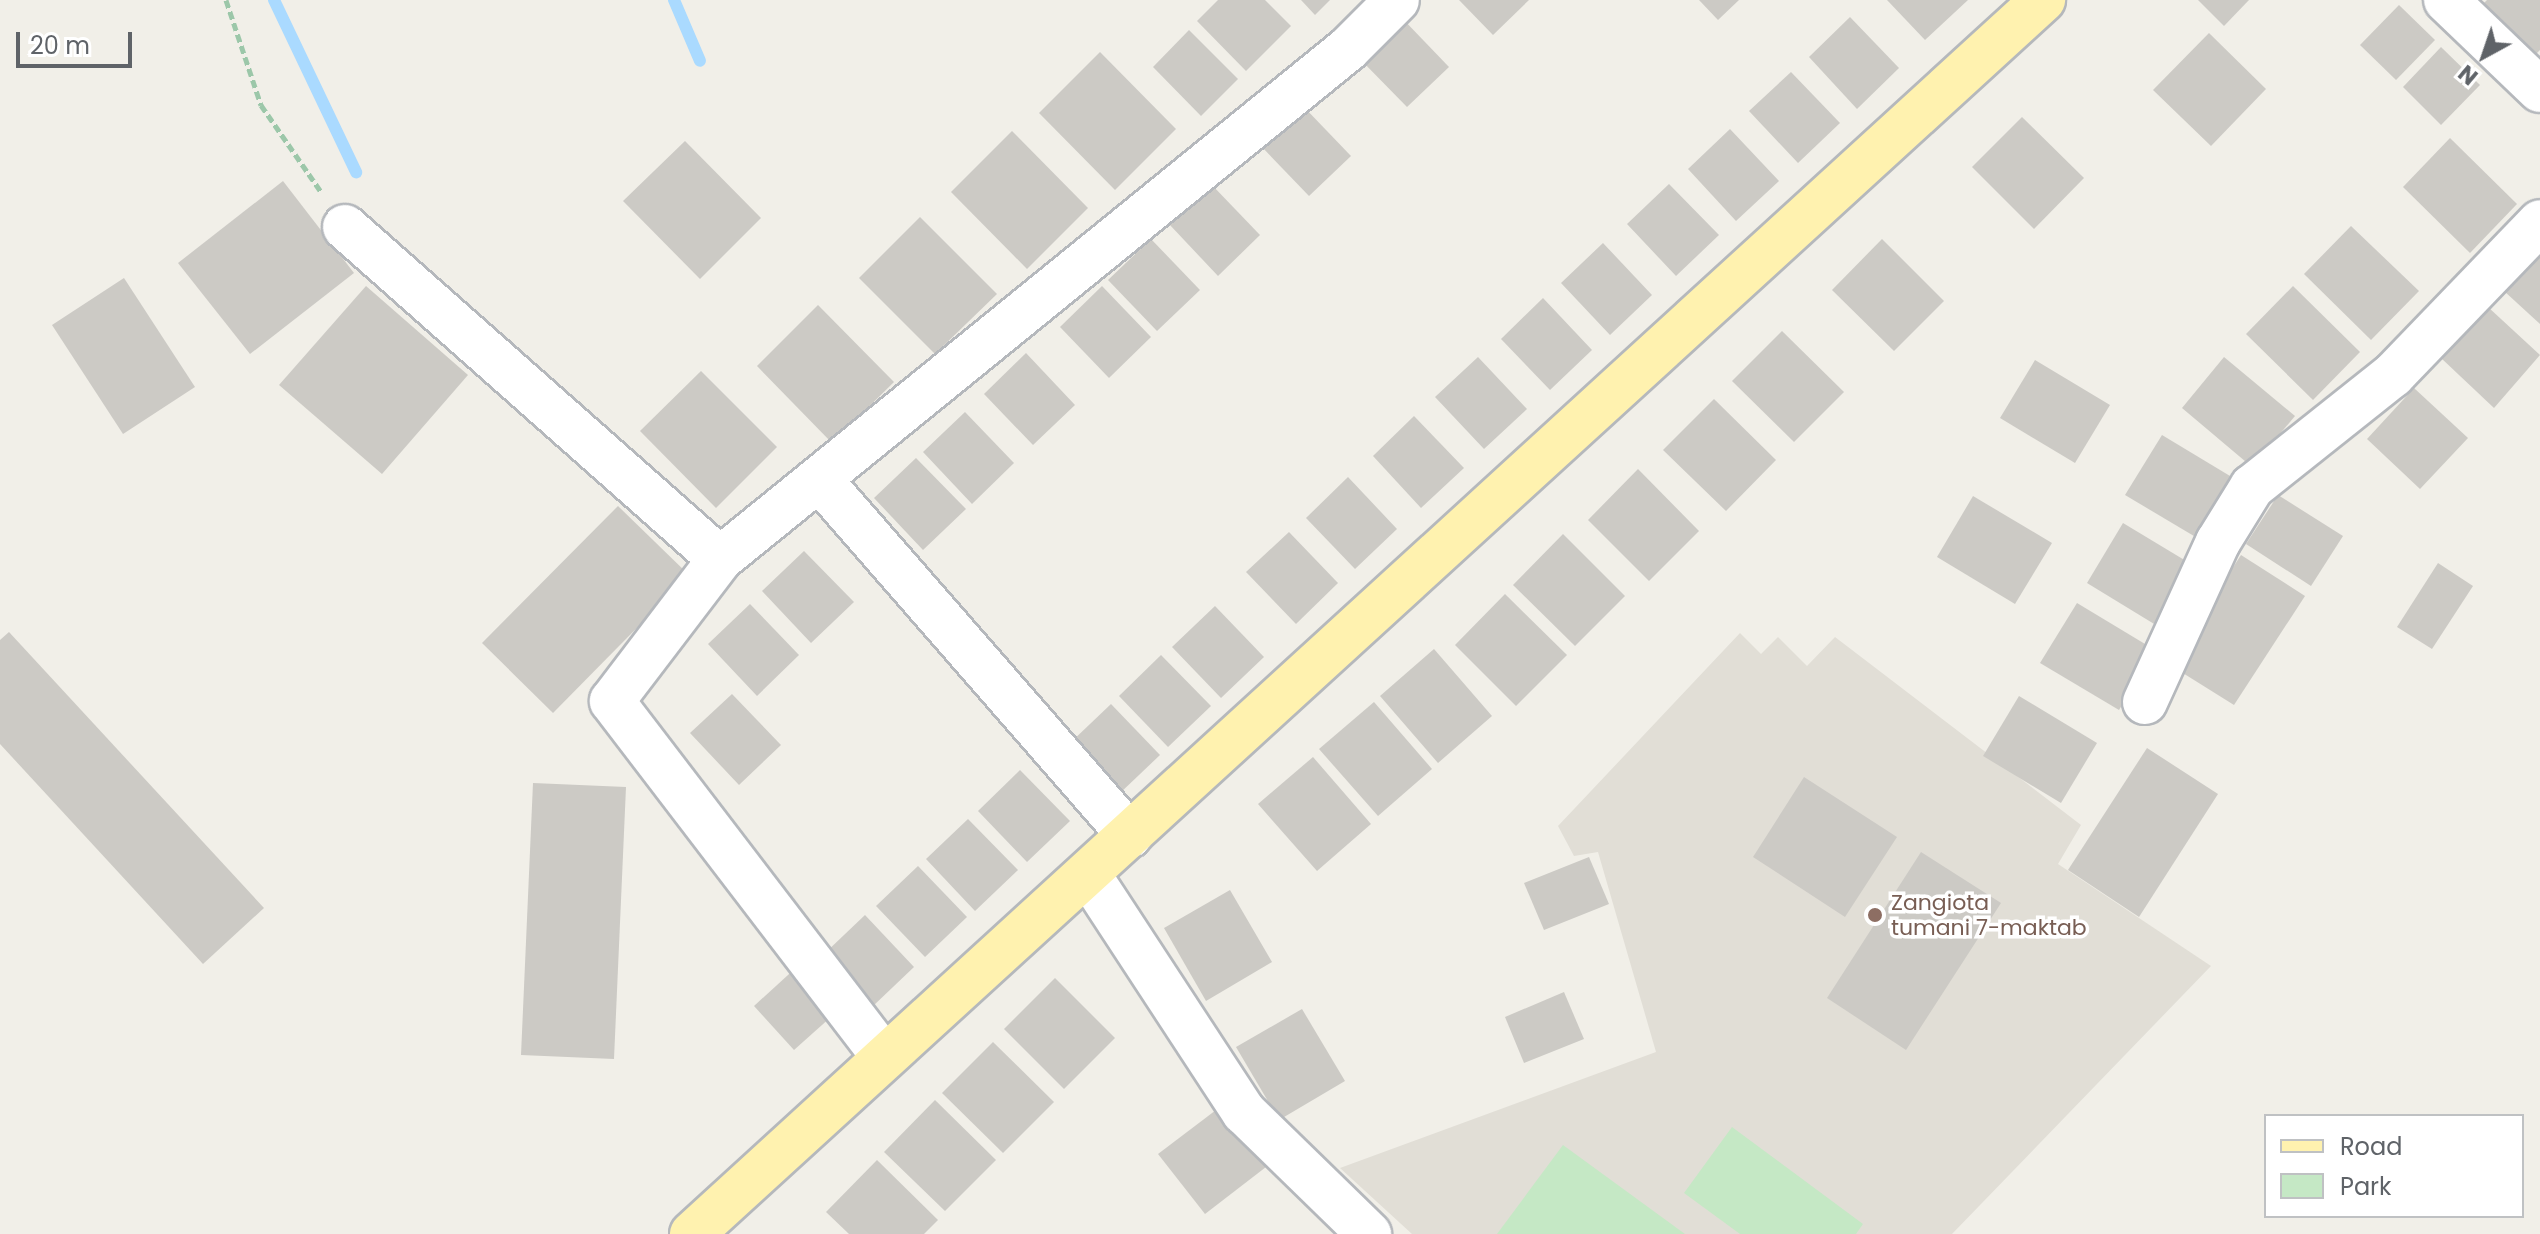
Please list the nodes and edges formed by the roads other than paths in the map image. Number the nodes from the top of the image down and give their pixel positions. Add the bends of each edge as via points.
1 (1397, 0) edge
2 (2043, 0) edge
3 (2446, 0) edge
4 (2540, 90) edge
5 (2540, 222) edge
6 (345, 227) road end
7 (819, 479) junction
8 (720, 559) junction
9 (2145, 702) dead end
10 (1130, 835) junction
11 (1088, 874) junction
12 (884, 1057) junction
13 (692, 1234) edge
14 (1369, 1234) edge

1 - 7 street via 1348,49
2 - 10 main road
3 - 4 street
5 - 9 street via 2393,375 2252,487 2218,542
6 - 8 street
7 - 8 street
7 - 10 street
8 - 12 street via 612,701
10 - 11 main road
11 - 12 main road
11 - 14 street via 1244,1112
12 - 13 main road

